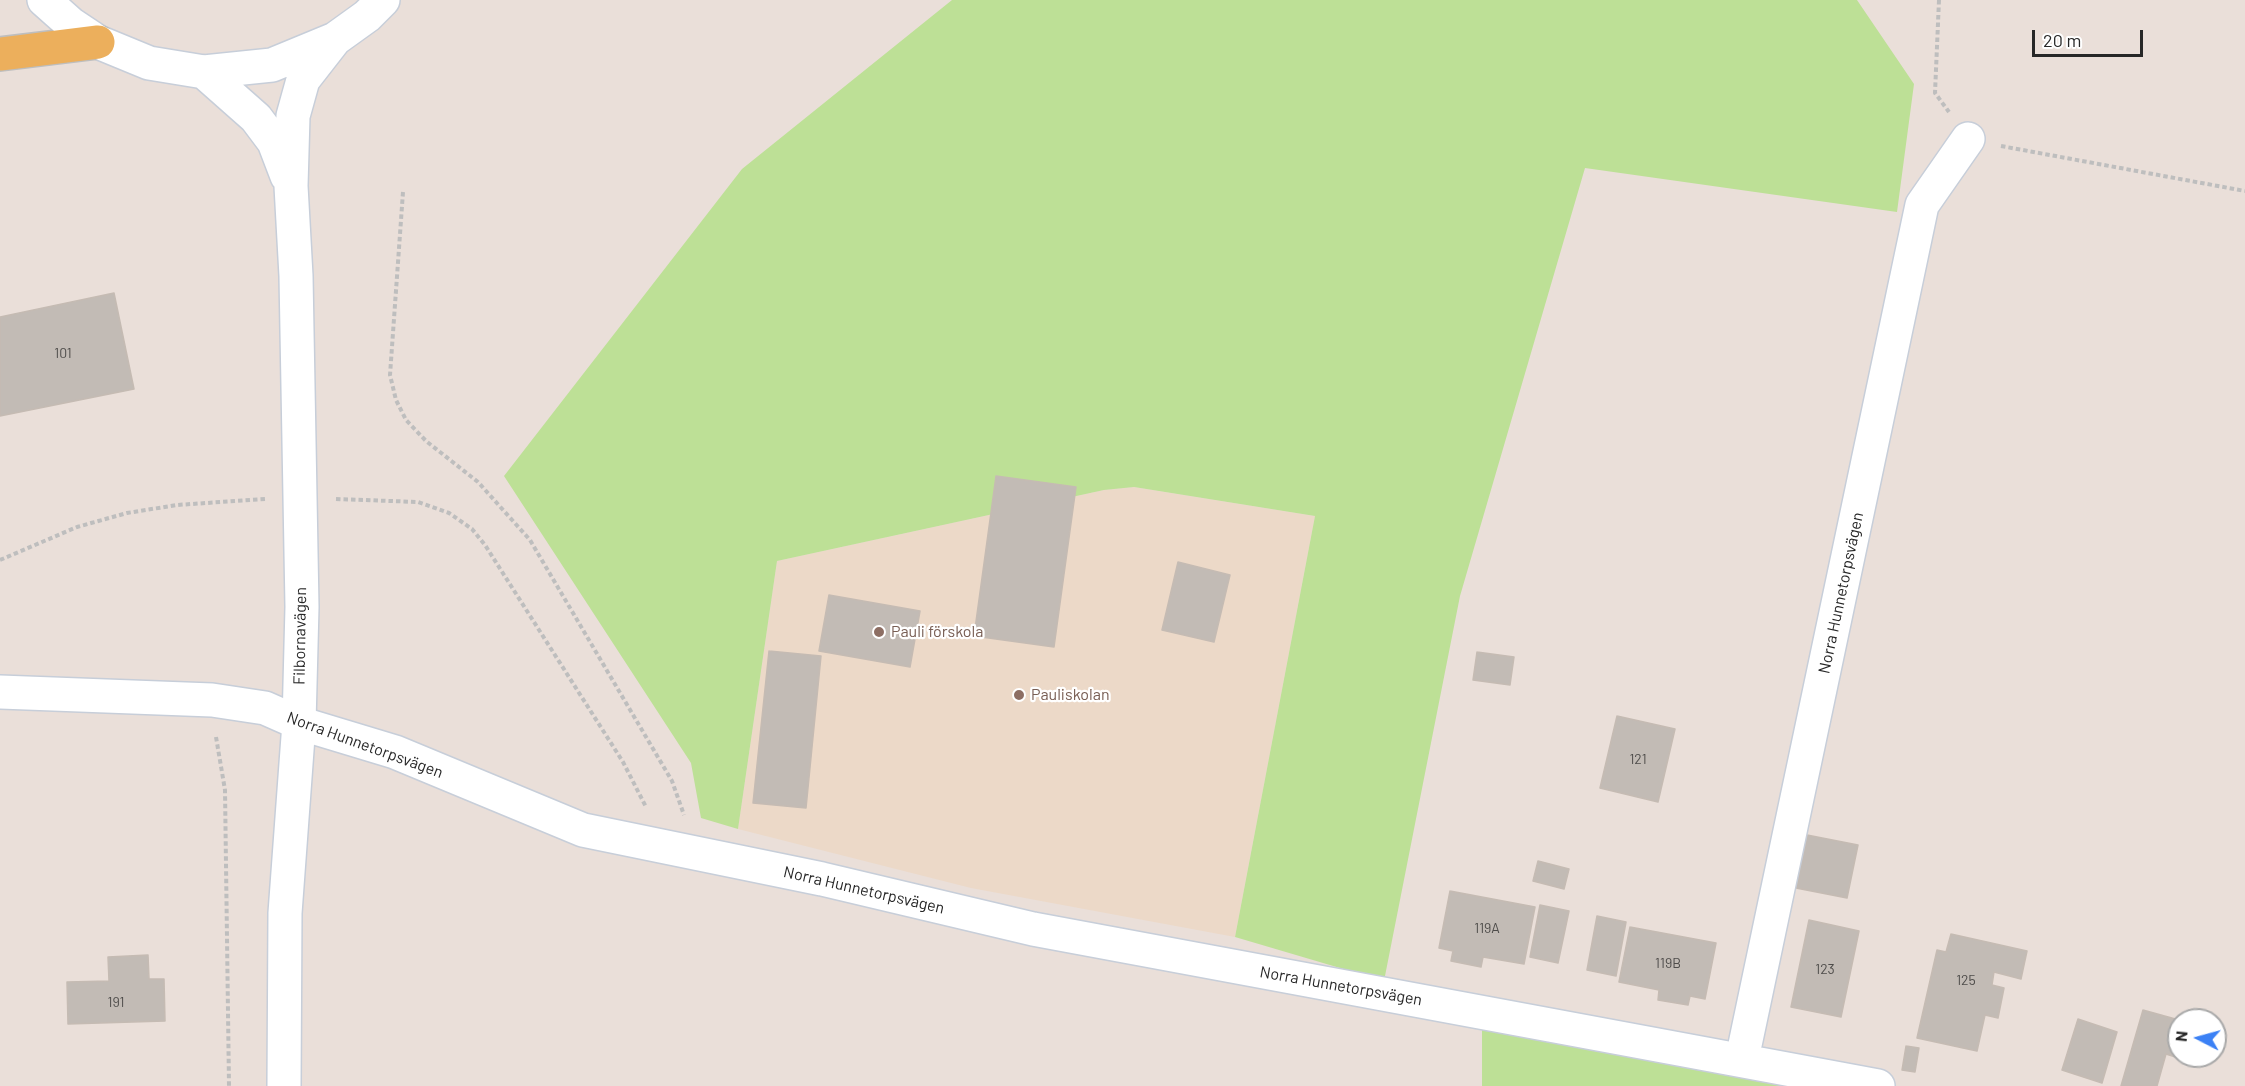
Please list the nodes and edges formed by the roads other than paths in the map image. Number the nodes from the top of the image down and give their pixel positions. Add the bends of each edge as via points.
1 (383, 0) edge
2 (45, 1) edge
3 (335, 39) junction
4 (98, 42) junction
5 (0, 54) edge
6 (204, 72) junction
7 (1968, 139) road end
8 (291, 186) junction
9 (0, 692) edge
10 (299, 723) junction
11 (1742, 1059) junction
12 (284, 1086) edge
13 (1878, 1086) edge

1 - 3 street
2 - 4 street
3 - 6 street via 272,65
3 - 8 street, Filbornavägen via 303,80 293,116
4 - 5 main road
4 - 6 street via 149,63
6 - 8 street, Filbornavägen via 256,118 274,142
7 - 11 street, Norra Hunnetorpsvägen via 1922,204
8 - 10 street, Filbornavägen via 301,595
9 - 10 street, Norra Hunnetorpsvägen via 212,700 265,708
10 - 11 street, Norra Hunnetorpsvägen via 395,752 583,830 822,879 1033,929
10 - 12 street, Filbornavägen via 285,913
11 - 13 street, Norra Hunnetorpsvägen

